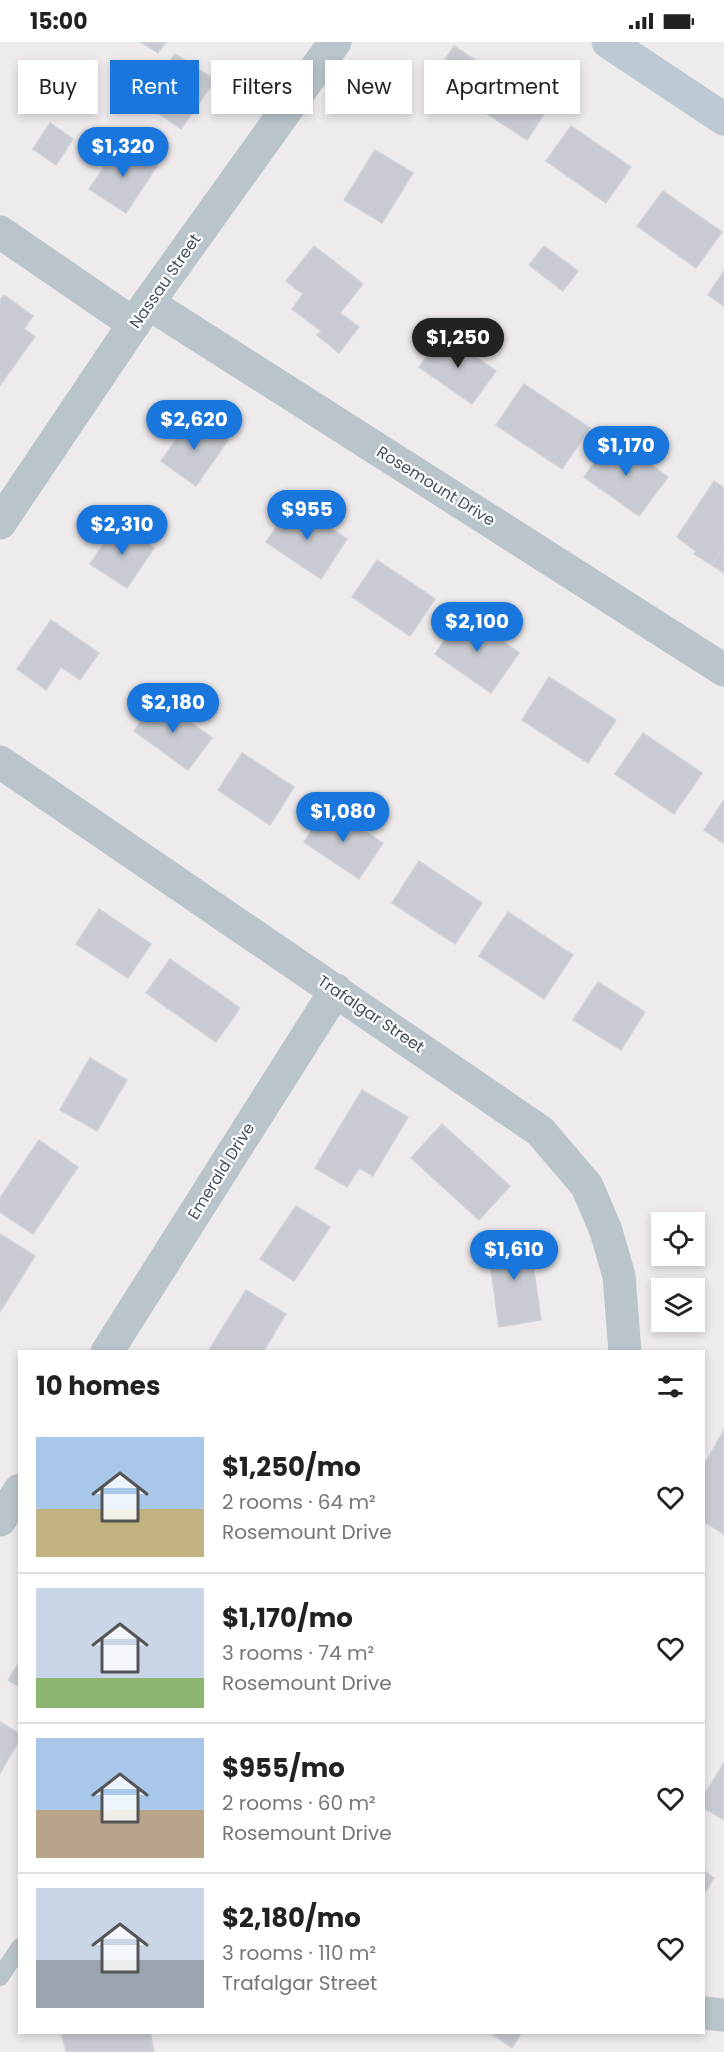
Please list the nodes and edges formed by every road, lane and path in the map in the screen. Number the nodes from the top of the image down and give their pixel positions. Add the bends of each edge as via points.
1 (335, 42) edge
2 (608, 42) edge
3 (724, 119) edge
4 (0, 232) edge
5 (141, 314) junction
6 (0, 523) edge
7 (724, 670) edge
8 (0, 762) edge
9 (336, 990) junction
10 (108, 1350) edge
11 (625, 1350) edge
12 (18, 1493) edge
13 (0, 1520) edge
14 (18, 1950) edge
15 (0, 1977) edge
16 (705, 2013) edge
17 (724, 2014) edge

1 - 5 street, Nassau Street
2 - 3 main road
4 - 5 street, Rosemount Drive
5 - 6 street, Nassau Street
5 - 7 street, Rosemount Drive
8 - 9 street, Trafalgar Street
9 - 10 street, Emerald Drive
9 - 11 street, Trafalgar Street via 540,1131 587,1186 619,1276
12 - 13 street
14 - 15 lane
16 - 17 street

